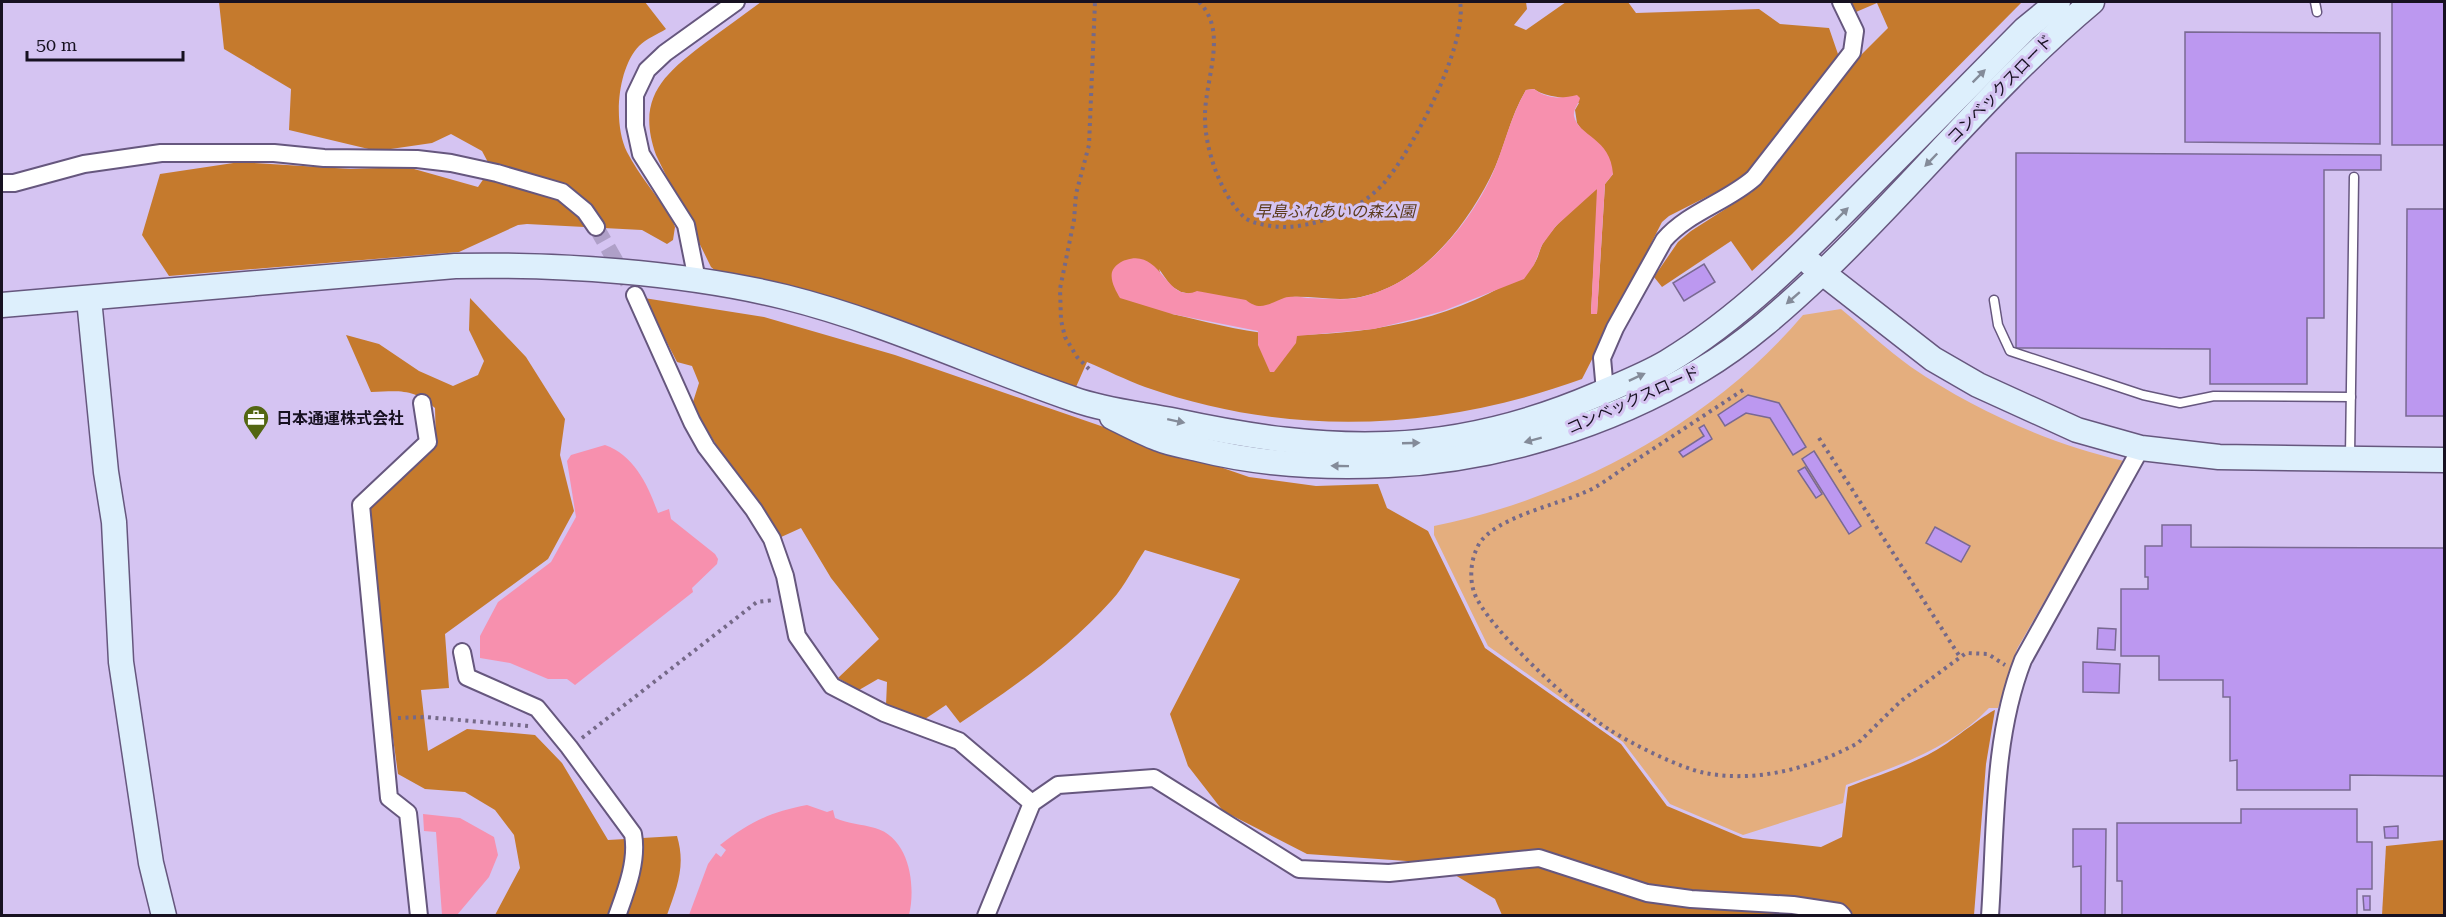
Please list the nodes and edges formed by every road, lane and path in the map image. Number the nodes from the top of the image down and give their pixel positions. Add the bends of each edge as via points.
1 (736, 2) edge
2 (1095, 2) edge
3 (1199, 2) edge
4 (1460, 2) edge
5 (1841, 2) edge
6 (2058, 2) edge
7 (2092, 2) edge
8 (2315, 2) edge
9 (2317, 12) dead end
10 (2354, 177) dead end
11 (2, 183) edge
12 (596, 227) tunnel mouth
13 (1801, 256) junction
14 (1822, 273) junction
15 (697, 280) junction
16 (634, 295) tunnel mouth
17 (89, 299) junction
18 (1994, 300) dead end
19 (2, 305) edge
20 (1089, 369) dead end
21 (1743, 390) dead end
22 (1605, 391) junction
23 (2351, 397) junction
24 (1077, 401) junction
25 (422, 403) dead end
26 (1819, 438) dead end
27 (2141, 448) junction
28 (2350, 459) junction
29 (2445, 460) edge
30 (789, 599) junction
31 (462, 652) dead end
32 (1961, 657) junction
33 (2017, 674) junction
34 (381, 718) junction
35 (556, 729) junction
36 (569, 747) junction
37 (1032, 803) junction
38 (164, 915) edge
39 (419, 915) edge
40 (617, 915) edge
41 (986, 915) edge
42 (1843, 915) edge
43 (1990, 915) edge

1 - 15 street via 646,70 635,95 635,126 641,154 686,225
2 - 20 path via 1089,145 1076,194 1060,289 1060,320 1065,337
3 - 4 path via 1210,13 1215,29 1204,116 1214,168 1224,194 1246,219 1277,227 1308,225 1354,207 1383,183 1414,138 1443,77 1458,31
5 - 22 street via 1855,31 1852,52 1754,178 1674,228 1664,240 1602,358
13 -> 6 street, コンベックスロード via 2025,29
7 -> 14 street, コンベックスロード via 2043,43
8 - 9 lane
10 - 23 lane
11 - 12 street via 84,164 161,153 417,159 497,173 562,192 585,211
13 - 14 street
22 -> 13 street, コンベックスロード via 1664,364 1719,327
14 -> 24 street, コンベックスロード via 1753,333 1702,370 1566,431 1464,457 1374,465 1284,465 1162,441
14 - 27 street via 1933,359 1978,385 2077,430
15 - 17 street via 523,265 455,266
15 - 24 street via 784,297 853,317 922,339
16 - 30 street via 697,430 772,539
17 - 19 street
17 - 38 street via 114,522 121,662 151,863
18 - 23 lane via 1998,325 2010,351 2143,395 2180,403 2214,396
21 - 32 path via 1587,492 1503,523 1485,535 1475,555 1472,578 1474,592 1491,621 1582,711 1610,730 1687,767 1727,775 1793,769 1845,750 1858,743 1926,681
24 -> 22 street, コンベックスロード via 1234,434 1312,444 1358,445 1422,443 1498,429 1558,411
23 - 28 lane
25 - 34 street via 428,442 361,505
26 - 32 path
27 - 28 street via 2219,457
27 - 33 street
28 - 29 street
30 - 36 path via 757,602
30 - 37 street via 797,636 832,686 884,713 959,741
31 - 35 street via 467,677 537,708
32 - 33 path via 1973,652 1988,654
33 - 43 street via 2001,745
34 - 35 path via 425,717
34 - 39 street via 389,798 408,813
35 - 36 street
36 - 40 street via 633,834 631,871
37 - 41 street
37 - 42 street via 1058,785 1154,778 1299,868 1389,873 1539,858 1647,893 1793,905

